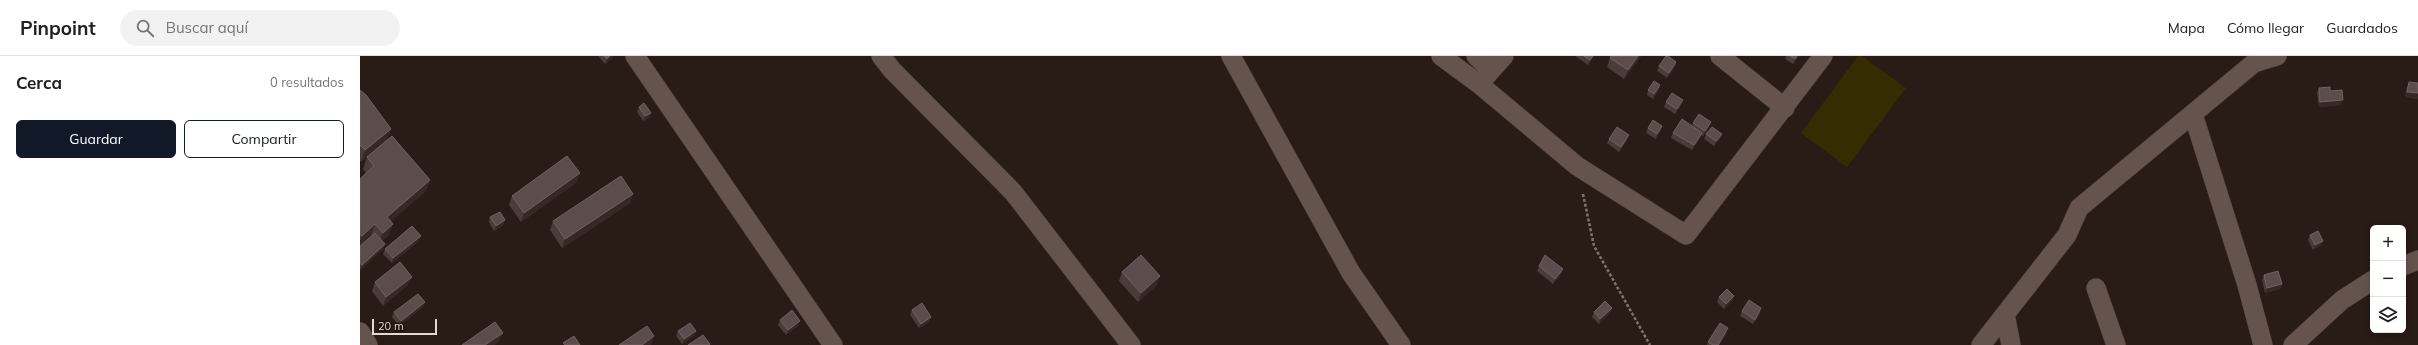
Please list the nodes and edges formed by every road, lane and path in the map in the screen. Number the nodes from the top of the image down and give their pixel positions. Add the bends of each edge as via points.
1 (635, 56) edge
2 (881, 56) edge
3 (1231, 56) edge
4 (1441, 56) edge
5 (1476, 56) edge
6 (1504, 56) edge
7 (1720, 56) edge
8 (1823, 56) edge
9 (2277, 56) edge
10 (1485, 77) junction
11 (1785, 108) junction
12 (2193, 114) junction
13 (1577, 166) junction
14 (2418, 260) edge
15 (2406, 265) edge
16 (2370, 282) edge
17 (2096, 288) dead end
18 (2005, 314) junction
19 (360, 332) edge
20 (368, 345) edge
21 (833, 345) edge
22 (1131, 345) edge
23 (1401, 345) edge
24 (1650, 345) edge
25 (1981, 345) edge
26 (2011, 345) edge
27 (2116, 345) edge
28 (2263, 345) edge
29 (2293, 345) edge

1 - 21 street
2 - 22 street via 1013,192
3 - 23 street via 1351,273
4 - 10 street
5 - 10 street
6 - 10 street
7 - 11 street
8 - 11 street
9 - 12 street via 2254,63
10 - 13 street
11 - 13 street via 1686,235
12 - 18 street via 2079,208 2067,235
12 - 28 street via 2247,285
13 - 24 path via 1594,246
14 - 15 street
16 - 29 street via 2342,300
17 - 27 street
18 - 25 street
18 - 26 street
19 - 20 street

